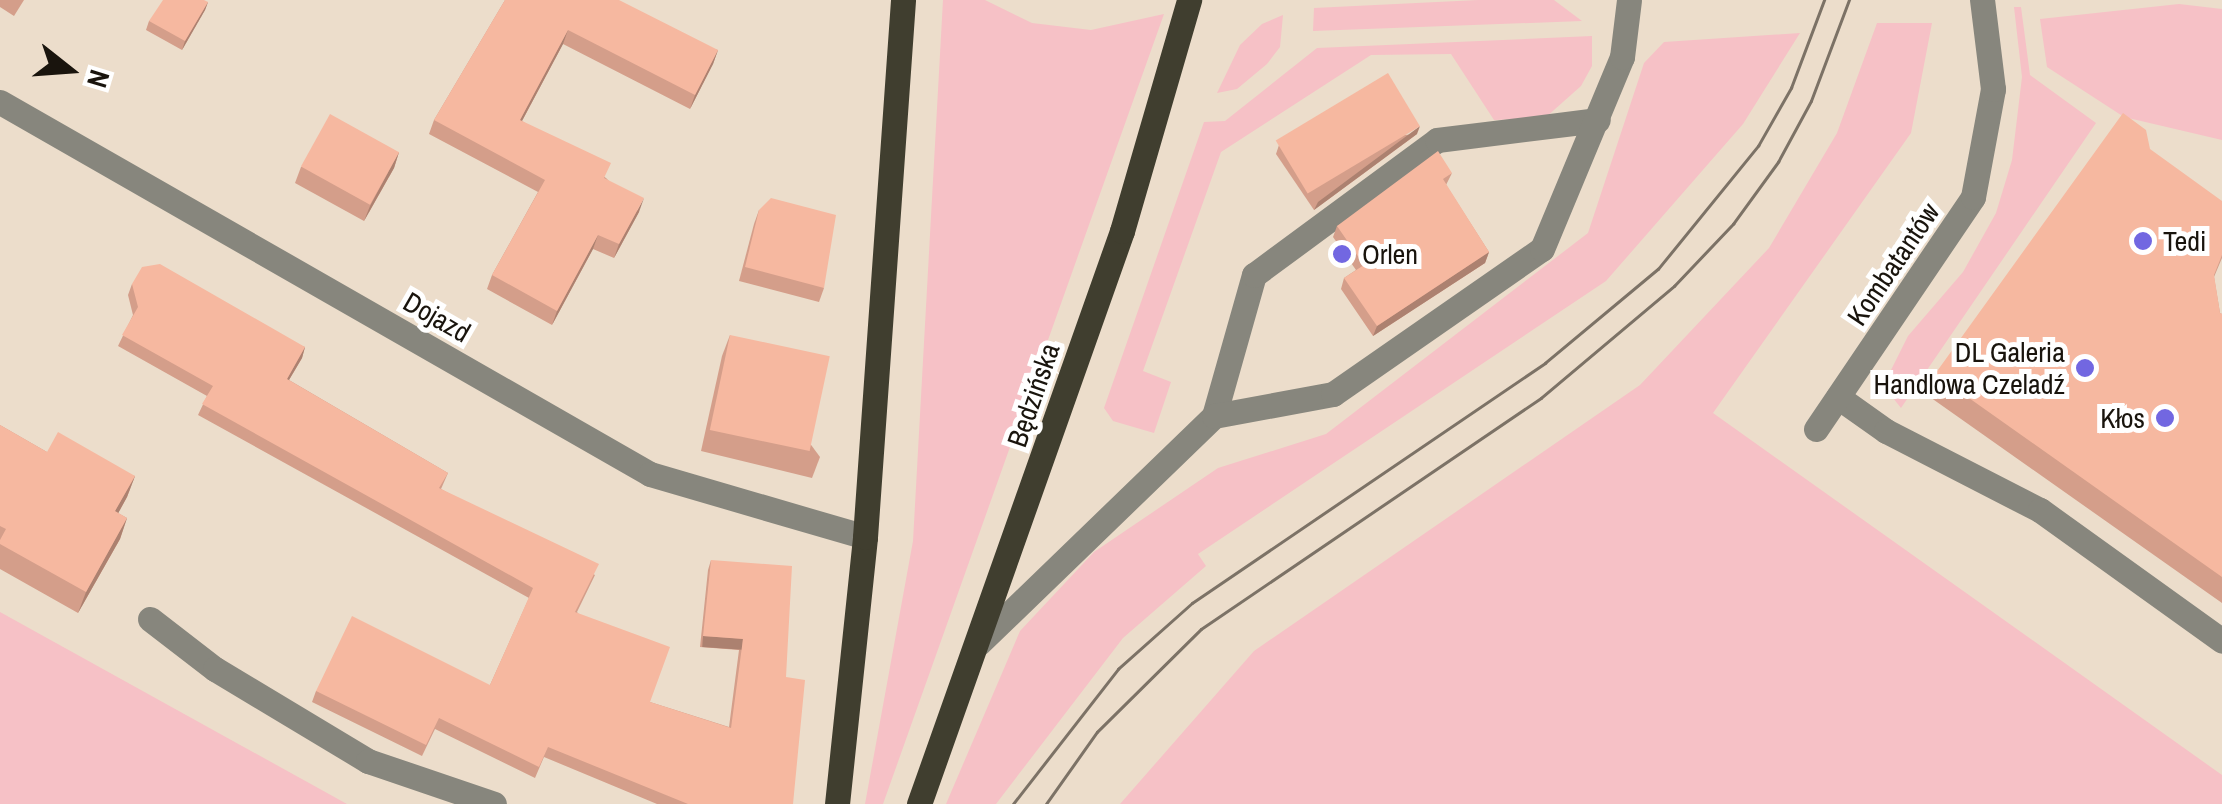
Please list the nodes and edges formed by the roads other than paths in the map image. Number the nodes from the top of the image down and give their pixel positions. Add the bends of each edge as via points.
1 (902, 0) edge
2 (1189, 0) edge
3 (1628, 0) edge
4 (1982, 0) edge
5 (0, 102) edge
6 (1598, 120) junction
7 (1838, 397) junction
8 (1214, 416) junction
9 (1816, 429) dead end
10 (865, 537) junction
11 (150, 618) dead end
12 (2222, 640) edge
13 (979, 642) junction
14 (494, 804) edge
15 (838, 804) edge
16 (919, 804) edge

1 - 10 main road
2 - 13 main road, Będzińska via 1122,231
3 - 6 street via 1622,58
4 - 7 street, Kombatantów via 1993,90 1973,197
5 - 10 street, Dojazd via 650,474
6 - 8 street via 1542,250 1333,394
6 - 8 street via 1436,140 1254,275
7 - 9 street, Kombatantów
7 - 12 street via 1886,431 2040,510
8 - 13 street
10 - 15 main road
11 - 14 street via 215,669 368,762
13 - 16 main road, Będzińska

